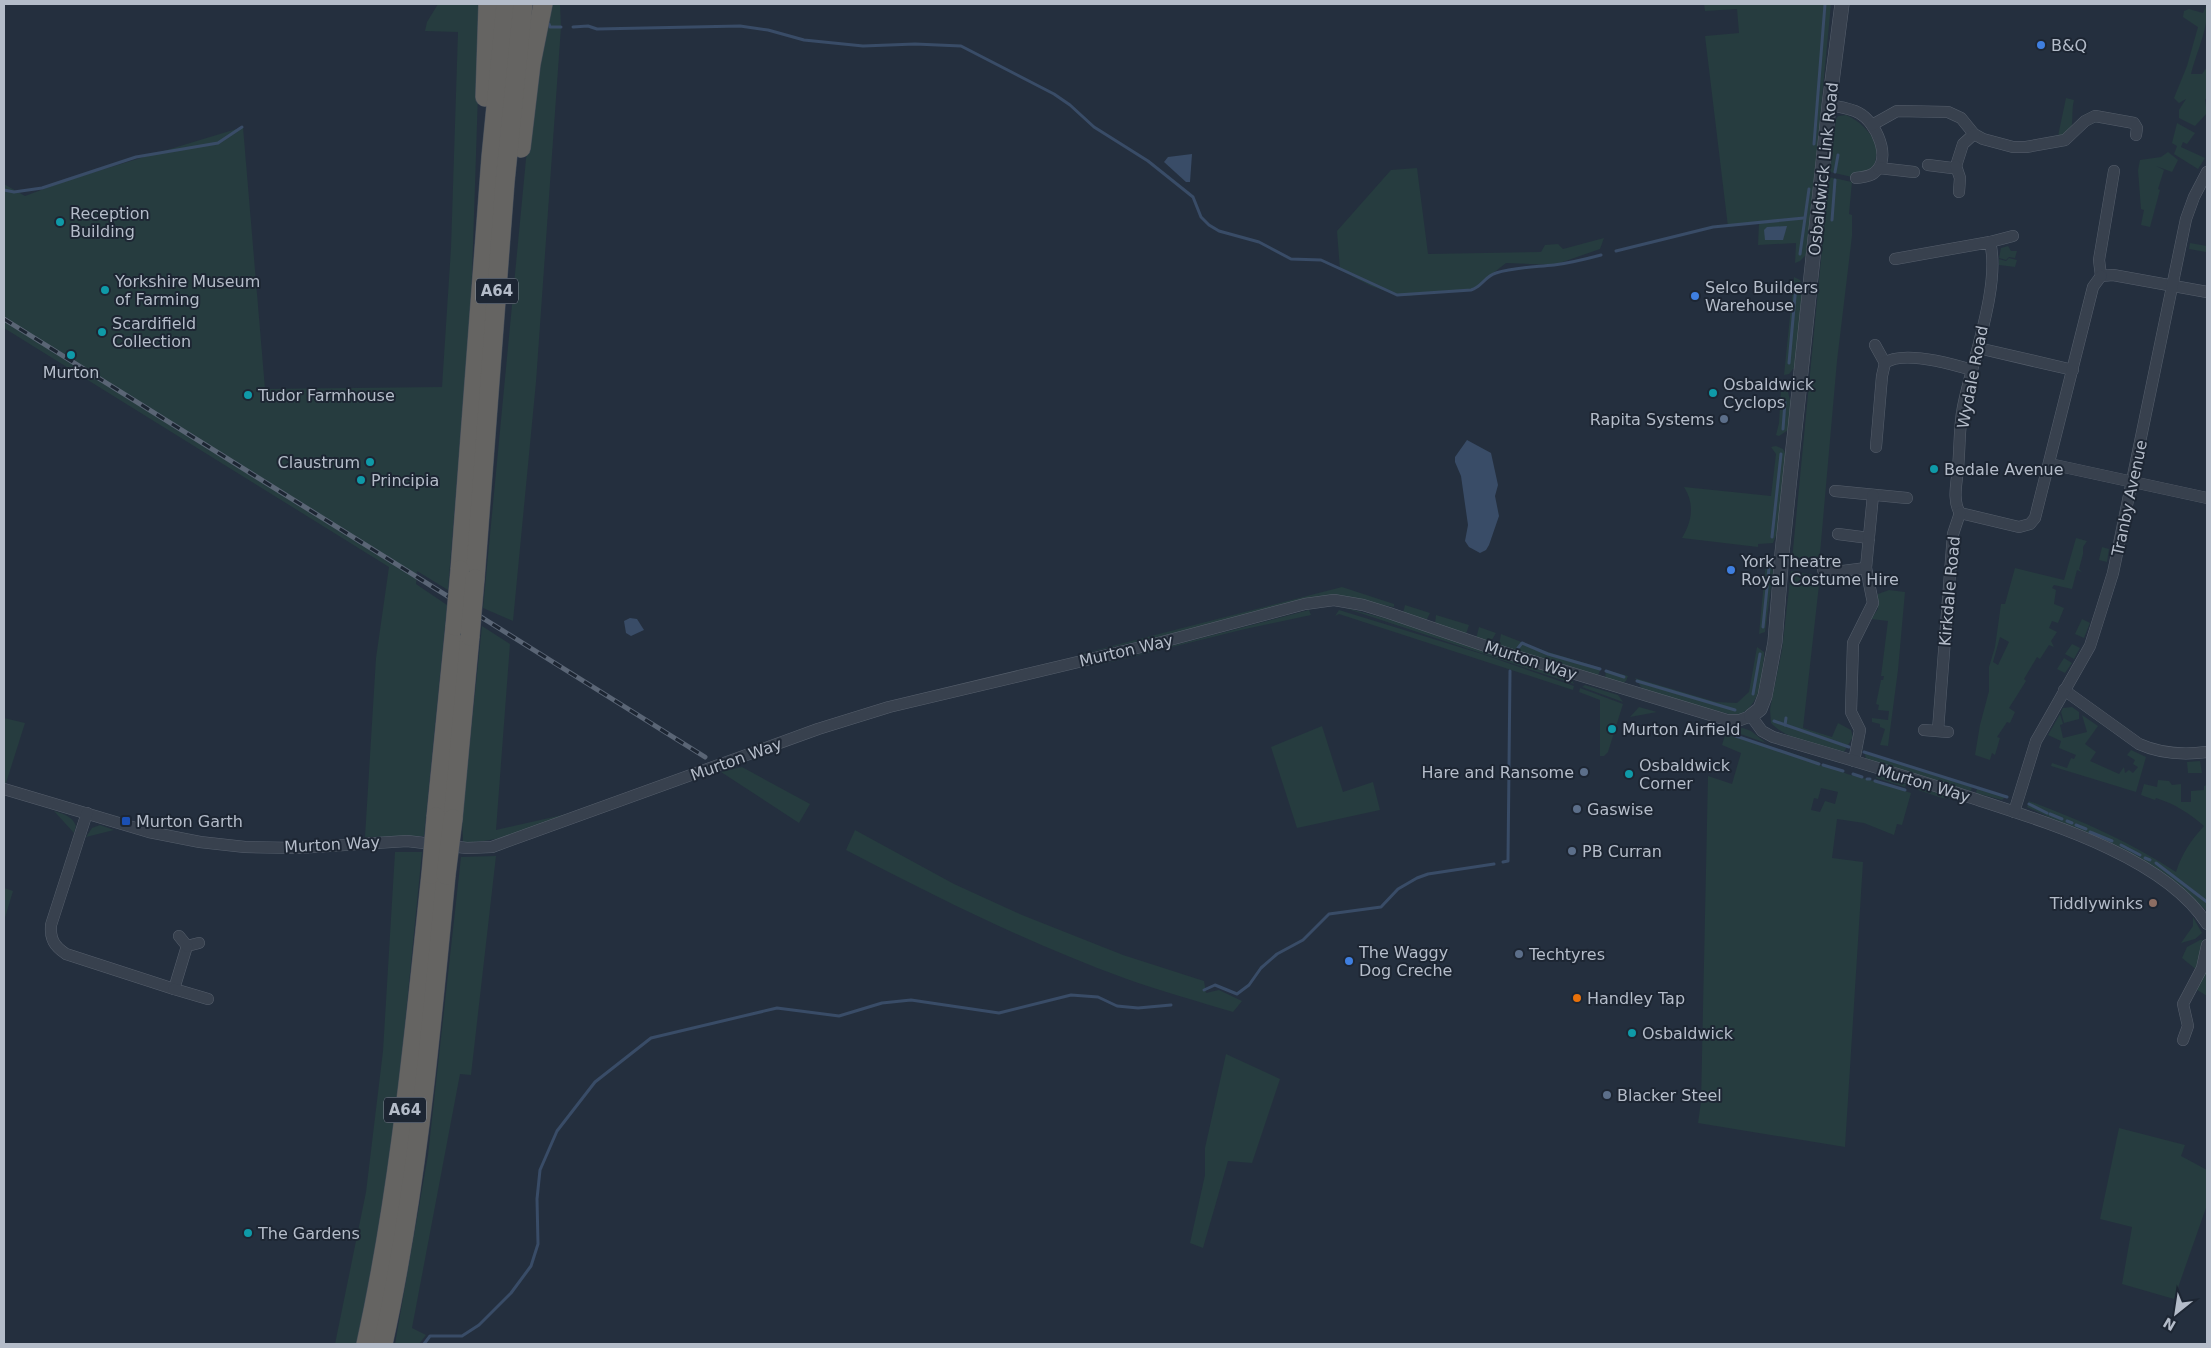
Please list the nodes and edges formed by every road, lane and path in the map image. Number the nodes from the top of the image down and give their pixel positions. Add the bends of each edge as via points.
1 (488, 4) edge
2 (506, 4) edge
3 (523, 4) edge
4 (543, 4) edge
5 (1842, 4) edge
6 (1829, 105) junction
7 (1872, 124) junction
8 (1974, 134) junction
9 (2136, 135) dead end
10 (491, 156) junction
11 (1928, 165) dead end
12 (1956, 166) junction
13 (1879, 168) junction
14 (2114, 171) dead end
15 (1914, 172) dead end
16 (2207, 172) edge
17 (1856, 178) dead end
18 (1959, 192) dead end
19 (2013, 236) dead end
20 (1990, 242) junction
21 (1903, 261) dead end
22 (499, 265) junction
23 (2101, 276) junction
24 (2173, 286) junction
25 (2207, 292) edge
26 (1875, 345) dead end
27 (1978, 348) junction
28 (1886, 363) junction
29 (1972, 370) junction
30 (2073, 370) junction
31 (1876, 447) dead end
32 (2050, 464) junction
33 (2133, 481) junction
34 (1835, 491) dead end
35 (1873, 495) junction
36 (1908, 498) dead end
37 (2207, 498) edge
38 (1960, 513) junction
39 (1838, 534) dead end
40 (1870, 538) junction
41 (1866, 568) junction
42 (1823, 570) dead end
43 (467, 575) junction
44 (2064, 690) junction
45 (1751, 716) junction
46 (1924, 730) dead end
47 (2207, 752) edge
48 (1857, 753) junction
49 (4, 789) edge
50 (2016, 808) junction
51 (87, 813) junction
52 (438, 875) junction
53 (2207, 924) edge
54 (179, 936) dead end
55 (199, 942) dead end
56 (2207, 945) edge
57 (187, 946) junction
58 (174, 988) junction
59 (208, 999) dead end
60 (2183, 1040) dead end
61 (366, 1344) edge
62 (383, 1344) edge

1 - 10 highway via 485,116
2 - 10 highway, A64
3 - 22 highway, A64
4 - 22 highway via 531,64 514,204
5 - 6 street, Osbaldwick Link Road
6 - 7 street via 1860,113
6 - 45 street, Osbaldwick Link Road via 1774,650 1765,696 1760,709
7 - 8 street via 1897,111 1938,111 1955,114
7 - 13 street via 1882,144
8 - 9 street via 1996,144 2026,147 2065,140 2085,120 2095,116 2134,123
8 - 12 street via 1963,144
10 - 43 highway, A64
11 - 12 street
12 - 18 street via 1960,178
13 - 15 street
13 - 17 street via 1870,176
14 - 23 street via 2099,260
16 - 24 street, Tranby Avenue via 2186,220
19 - 20 street
20 - 21 street
20 - 27 street, Wydale Road via 1993,278
22 - 43 highway, A64
23 - 24 street via 2113,275
23 - 30 street via 2093,287
24 - 25 street
24 - 33 street, Tranby Avenue
26 - 28 street
27 - 29 street, Wydale Road
27 - 30 street
28 - 29 street via 1893,359 1934,360
28 - 31 street via 1871,431
29 - 38 street, Wydale Road via 1962,418 1956,491
30 - 32 street
32 - 33 street
32 - 38 street, Kirkdale Road via 2035,518 2030,524 2019,527
33 - 37 street
33 - 44 street, Tranby Avenue via 2113,574 2097,628
34 - 35 street
35 - 36 street
35 - 40 street
38 - 46 street, Kirkdale Road via 1953,534 1943,731
39 - 40 street
40 - 41 street
41 - 42 street
41 - 48 street via 1873,603 1857,632 1852,653 1851,712 1860,730
43 - 52 highway, A64, bridge
44 - 47 street via 2152,750 2180,754
44 - 50 street, Tranby Avenue via 2036,741
45 - 48 street, Murton Way via 1767,735
45 - 51 street, Murton Way via 1727,720 1522,658 1389,613 1334,600 1305,604 880,710 818,729 492,847 467,848 407,841 298,848 244,847 149,832
48 - 50 street, Murton Way
49 - 51 street, Murton Way
50 - 53 street, Murton Way via 2148,871 2189,901
51 - 58 street via 51,925 52,942 66,954
52 - 61 highway, A64 via 393,1206
52 - 62 highway, A64 via 419,1142
54 - 57 street
55 - 57 street
56 - 60 street via 2202,968 2183,1004 2188,1026
57 - 58 street
58 - 59 street

